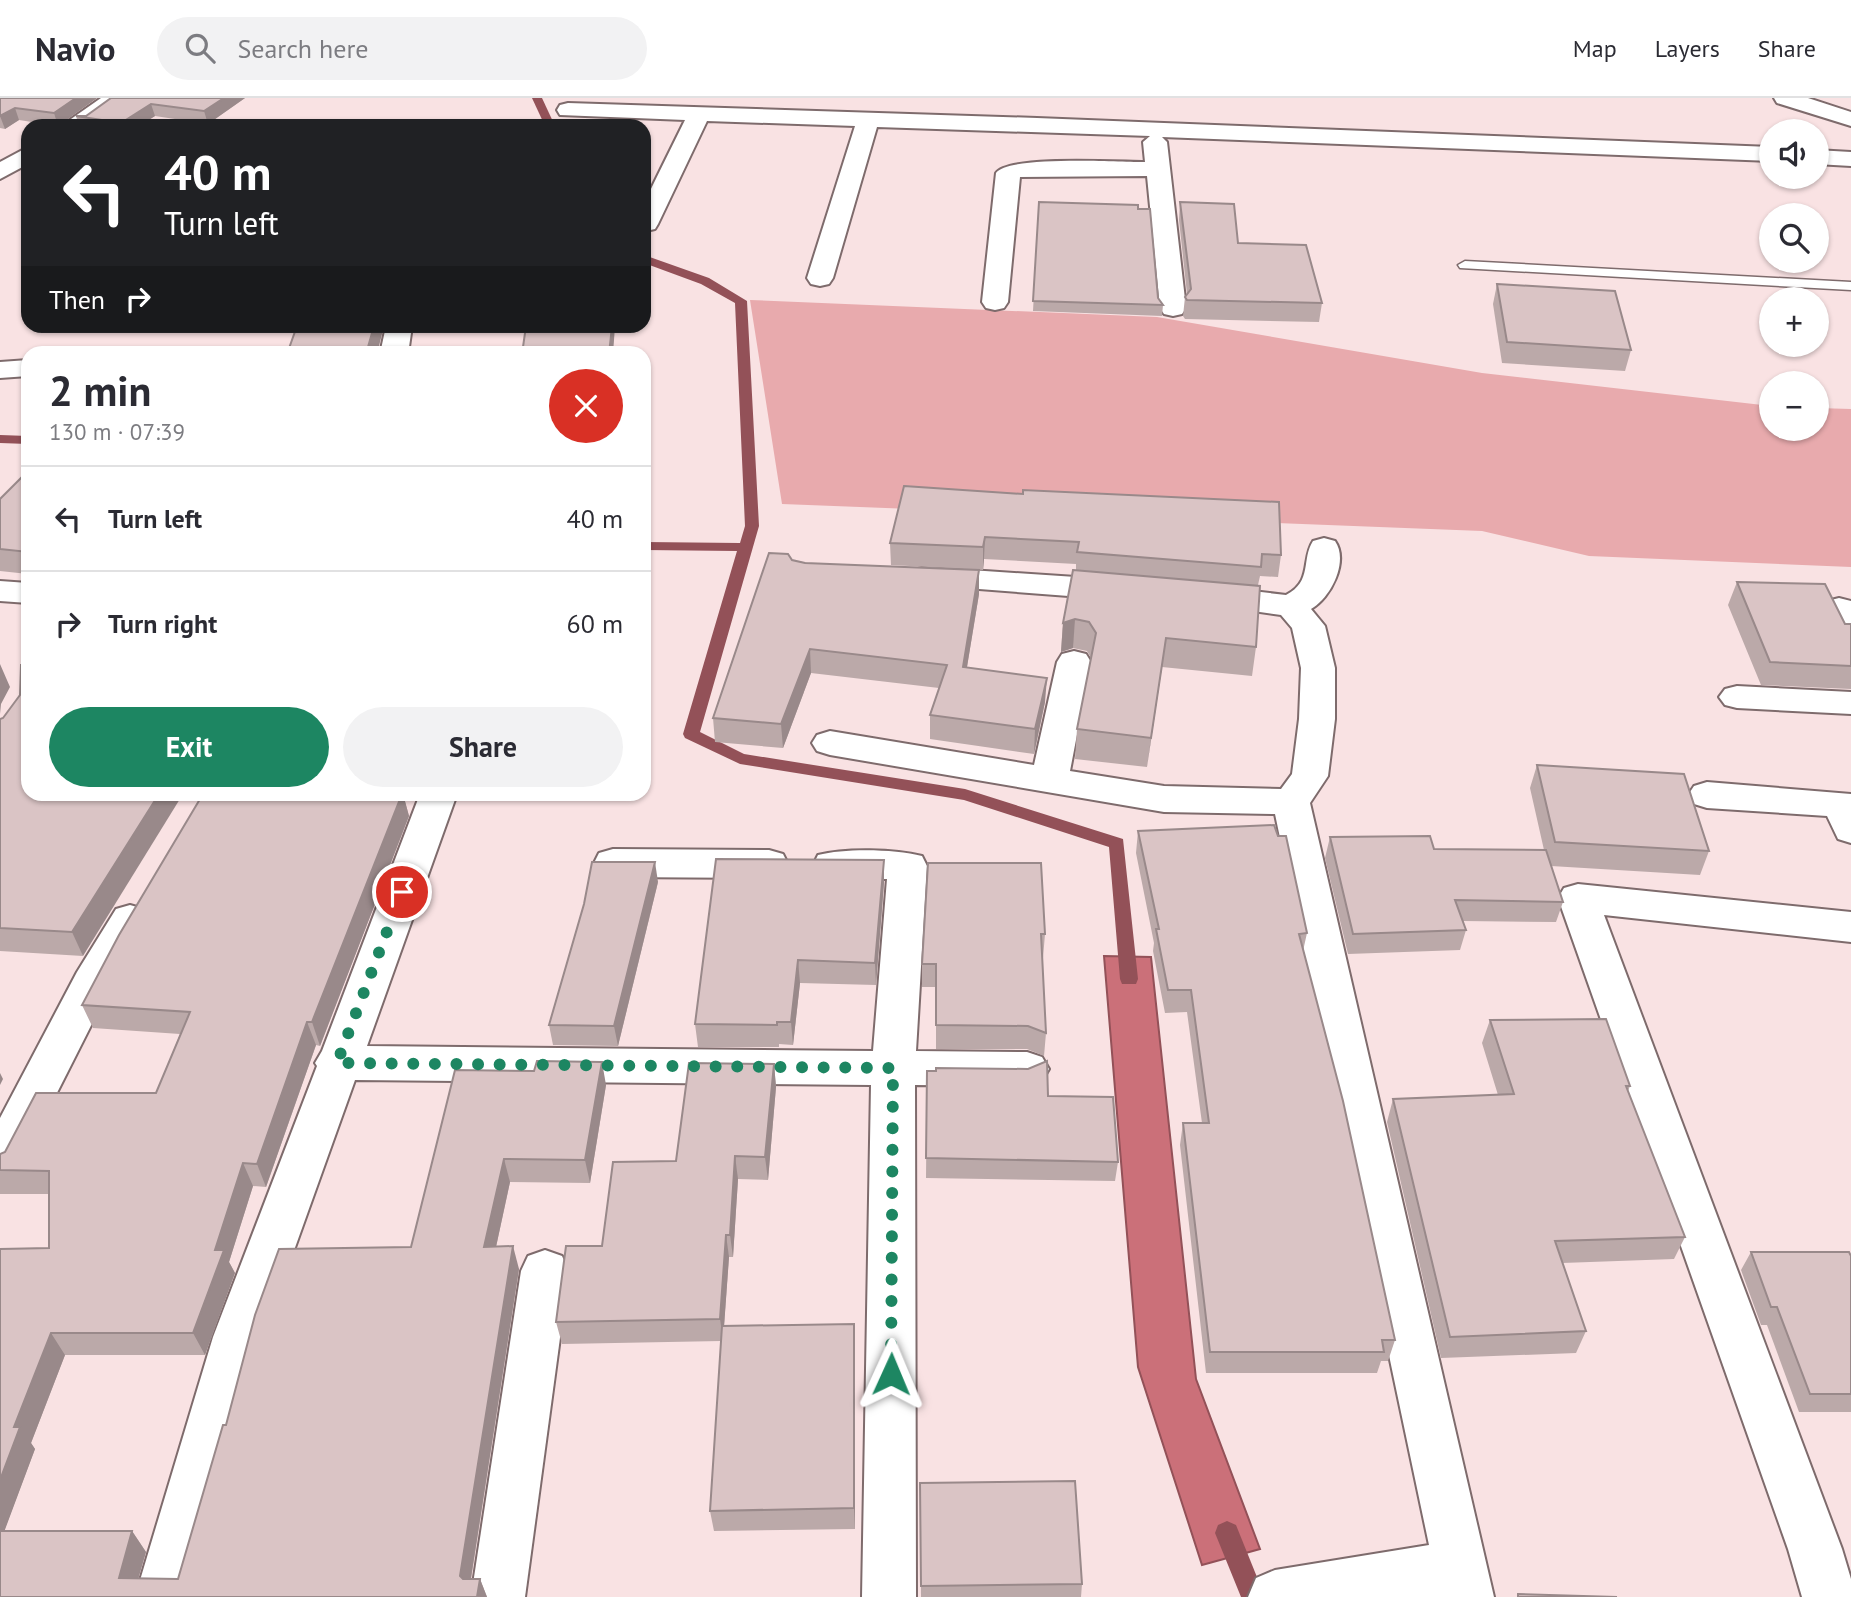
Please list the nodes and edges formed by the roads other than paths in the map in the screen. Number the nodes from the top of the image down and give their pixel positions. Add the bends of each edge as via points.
1 (116, 98) edge
2 (1785, 98) edge
3 (568, 110) dead end
4 (699, 114) junction
5 (83, 119) edge
6 (1851, 119) edge
7 (868, 120) junction
8 (1154, 130) junction
9 (1759, 154) edge
10 (21, 158) edge
11 (1829, 158) edge
12 (1851, 159) edge
13 (1156, 169) junction
14 (0, 172) edge
15 (651, 213) edge
16 (1465, 265) dead end
17 (820, 278) dead end
18 (1851, 286) edge
19 (995, 302) dead end
20 (1174, 308) dead end
21 (21, 368) edge
22 (0, 370) edge
23 (1324, 548) dead end
24 (901, 576) edge
25 (0, 591) edge
26 (21, 592) edge
27 (1292, 607) junction
28 (1074, 662) dead end
29 (1737, 697) dead end
30 (1851, 703) edge
31 (830, 743) dead end
32 (1049, 780) junction
33 (1707, 795) dead end
34 (436, 801) edge
35 (1291, 802) junction
36 (1851, 831) edge
37 (613, 863) edge
38 (148, 889) edge
39 (1851, 926) edge
40 (337, 1063) junction
41 (893, 1068) junction
42 (1027, 1069) edge
43 (0, 1161) edge
44 (545, 1271) dead end
45 (1465, 1582) edge
46 (162, 1597) edge
47 (498, 1597) edge
48 (889, 1597) edge
49 (1275, 1597) edge
50 (1829, 1597) edge

1 - 5 street
2 - 6 street
3 - 4 street
4 - 7 street
4 - 15 street
7 - 8 street
7 - 17 street
8 - 9 street
8 - 13 street
10 - 14 street
11 - 12 street
13 - 19 street via 1020,169 1008,173
13 - 20 street
16 - 18 lane
21 - 22 street
23 - 27 street via 1324,567 1308,597
24 - 27 street via 1244,598
25 - 26 street
27 - 35 street via 1308,626 1318,668 1310,776
28 - 32 street
29 - 30 street
31 - 32 street
32 - 35 street via 1164,799
33 - 36 street via 1841,804
34 - 40 street
35 - 45 street
37 - 41 street via 908,866
38 - 43 street
39 - 50 street via 1578,898
40 - 41 street
40 - 46 street via 238,1337
41 - 42 street
41 - 48 street
44 - 47 street
45 - 49 street

